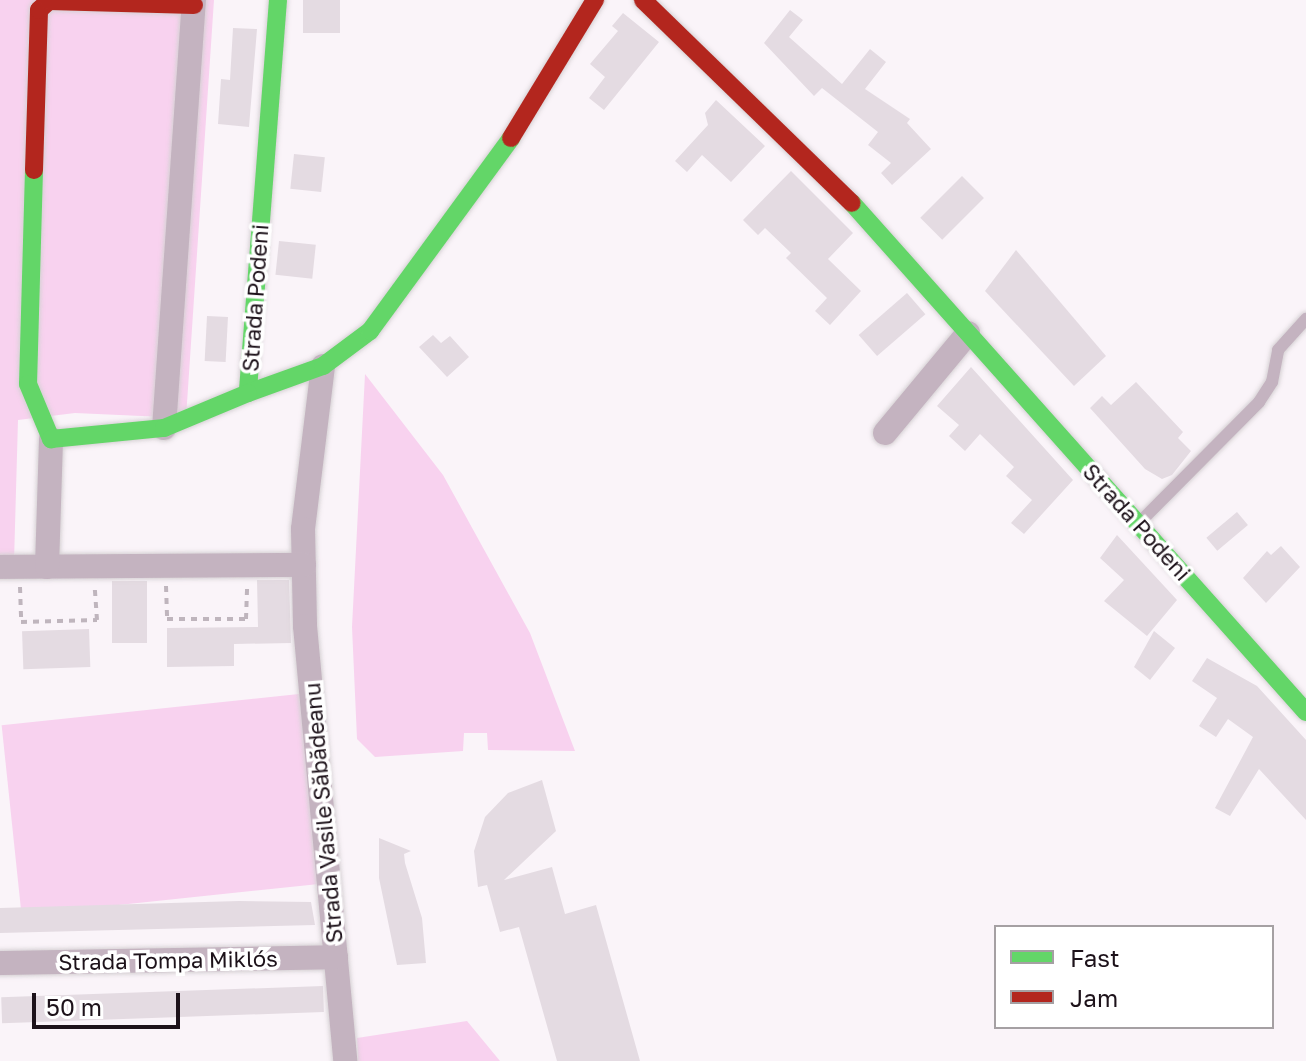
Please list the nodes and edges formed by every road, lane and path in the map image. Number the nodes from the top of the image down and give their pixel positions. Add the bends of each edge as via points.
1 (278, 0) edge
2 (595, 0) edge
3 (643, 0) edge
4 (194, 3) edge
5 (1306, 319) edge
6 (968, 333) junction
7 (323, 366) junction
8 (248, 393) junction
9 (164, 428) junction
10 (885, 433) dead end
11 (51, 439) junction
12 (1138, 524) junction
13 (304, 565) junction
14 (47, 567) junction
15 (10, 569) edge
16 (247, 570) dead end
17 (166, 582) dead end
18 (95, 583) dead end
19 (1306, 712) edge
20 (336, 957) junction
21 (0, 963) edge
22 (345, 1061) edge

1 - 8 street, Strada Podeni
2 - 7 street, Strada Podeni via 490,172 408,288 370,331
3 - 6 street, Strada Podeni via 810,158
4 - 9 street
4 - 11 street via 49,1 39,10 28,384
5 - 12 lane via 1278,350 1272,382 1259,402
6 - 10 street
6 - 12 street, Strada Podeni
7 - 8 street, Strada Podeni
7 - 13 street, Strada Vasile Săbădeanu
8 - 9 street
9 - 11 street
11 - 14 street
12 - 19 street, Strada Podeni
13 - 14 street
13 - 20 street, Strada Vasile Săbădeanu
14 - 15 street
15 - 18 path via 21,622 97,620
16 - 17 path via 246,619 167,619
20 - 21 street, Strada Tompa Miklós
20 - 22 street, Strada Vasile Săbădeanu

